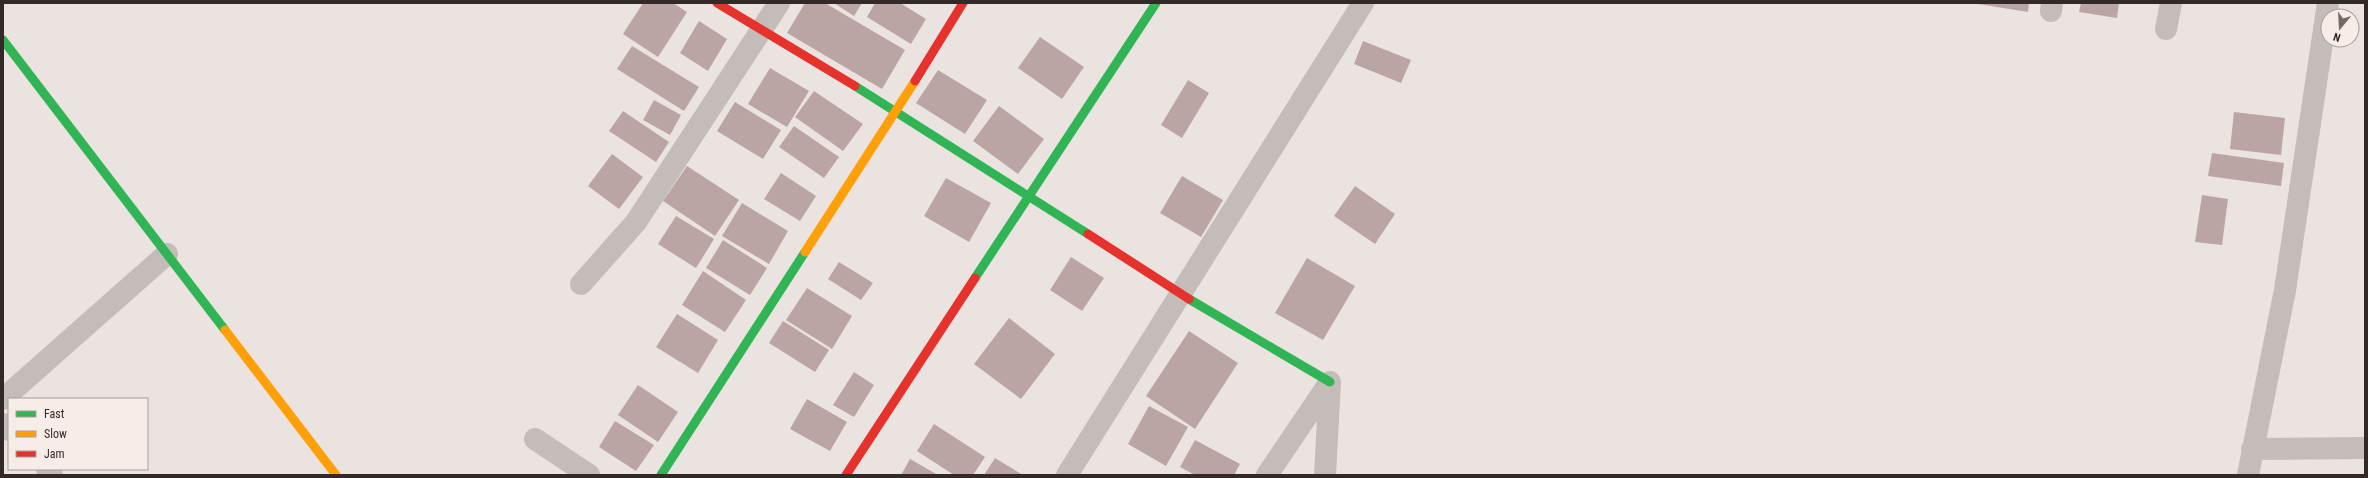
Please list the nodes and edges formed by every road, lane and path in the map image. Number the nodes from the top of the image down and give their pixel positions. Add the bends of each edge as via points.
1 (717, 3) edge
2 (779, 3) edge
3 (964, 3) edge
4 (1156, 3) edge
5 (1363, 3) edge
6 (2171, 3) edge
7 (2328, 3) edge
8 (2166, 29) dead end
9 (762, 31) junction
10 (3, 40) edge
11 (897, 111) junction
12 (1030, 196) junction
13 (167, 254) junction
14 (581, 284) dead end
15 (1180, 293) junction
16 (1330, 382) junction
17 (3, 399) edge
18 (535, 439) dead end
19 (2365, 448) edge
20 (2252, 449) junction
21 (336, 475) edge
22 (589, 475) edge
23 (661, 475) edge
24 (846, 475) edge
25 (1066, 475) edge
26 (1267, 475) edge
27 (1325, 475) edge
28 (2248, 475) edge

1 - 9 street
2 - 9 street
3 - 11 street
4 - 12 street
5 - 15 street
6 - 8 street
7 - 20 street via 2285,290
9 - 11 street
9 - 14 street via 636,222
10 - 13 street
11 - 12 street
11 - 23 street
12 - 15 street
12 - 24 street
13 - 17 street
13 - 21 street
15 - 16 street
15 - 25 street
16 - 26 street
16 - 27 street
18 - 22 street
19 - 20 street
20 - 28 street

